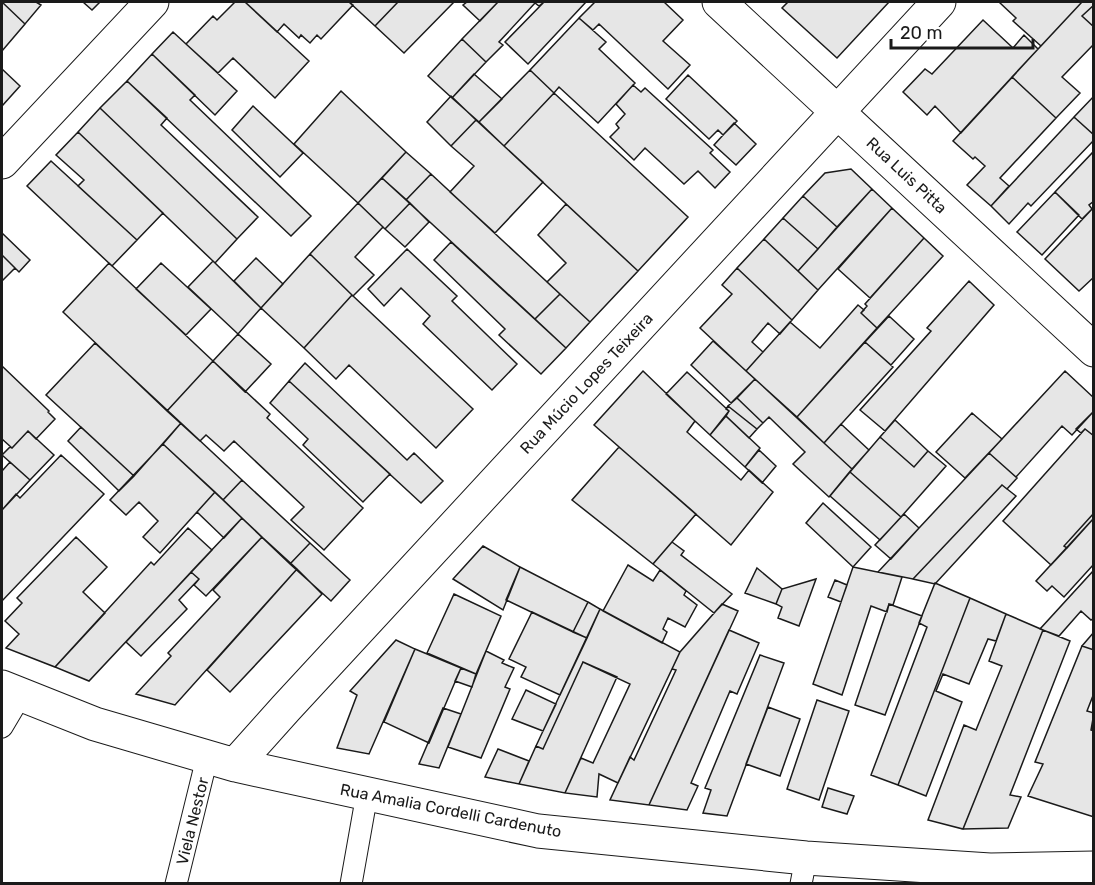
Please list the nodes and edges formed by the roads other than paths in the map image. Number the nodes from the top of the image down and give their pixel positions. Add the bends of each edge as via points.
1 (152, 2) edge
2 (719, 2) edge
3 (939, 2) edge
4 (838, 111) junction
5 (2, 162) edge
6 (1094, 350) edge
7 (11, 691) edge
8 (2, 727) edge
9 (221, 761) junction
10 (367, 794) junction
11 (1094, 868) edge
12 (803, 871) edge
13 (989, 877) edge
14 (176, 884) edge
15 (351, 884) edge

1 - 5 street
2 - 4 street, Rua Luis Pitta
3 - 4 street, Rua Múcio Lopes Teixeira
4 - 6 street, Rua Luis Pitta
4 - 9 street, Rua Múcio Lopes Teixeira via 286,708
7 - 8 lane
7 - 9 street, Rua Amalia Cordelli Cardenuto via 95,724
9 - 10 street, Rua Amalia Cordelli Cardenuto
9 - 14 lane, Viela Nestor
10 - 12 street, Rua Amalia Cordelli Cardenuto via 538,831
10 - 15 lane
11 - 13 street, Rua Amalia Cordelli Cardenuto
12 - 13 street, Rua Amalia Cordelli Cardenuto

